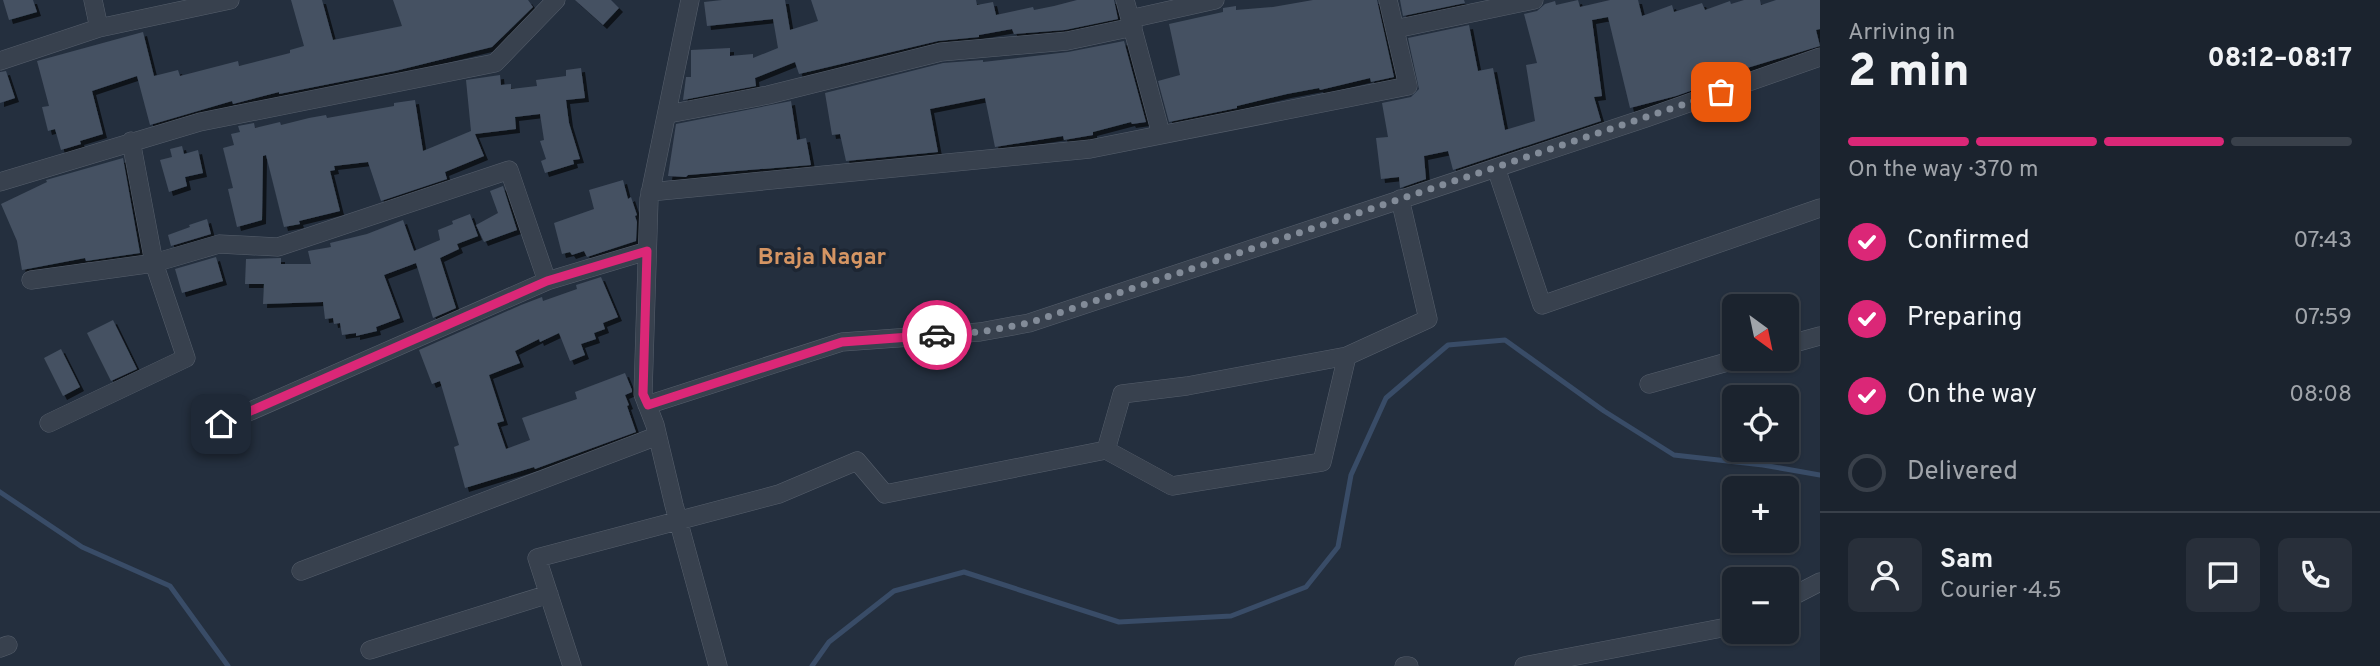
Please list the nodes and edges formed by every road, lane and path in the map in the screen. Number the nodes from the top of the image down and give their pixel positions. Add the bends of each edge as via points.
1 (93, 0) edge
2 (230, 0) edge
3 (556, 0) edge
4 (690, 0) edge
5 (1125, 0) edge
6 (1215, 0) edge
7 (1388, 0) edge
8 (1534, 0) edge
9 (207, 2) edge
10 (1132, 23) junction
11 (99, 28) junction
12 (1395, 29) junction
13 (1820, 57) edge
14 (0, 61) edge
15 (668, 114) junction
16 (1161, 134) junction
17 (131, 141) junction
18 (1496, 168) junction
19 (0, 182) edge
20 (650, 192) junction
21 (1400, 199) junction
22 (1820, 208) edge
23 (647, 251) junction
24 (154, 263) junction
25 (31, 280) dead end
26 (547, 281) junction
27 (1820, 335) edge
28 (1799, 341) edge
29 (1347, 356) junction
30 (1722, 363) edge
31 (1649, 384) dead end
32 (648, 405) junction
33 (49, 423) dead end
34 (221, 424) dead end
35 (657, 436) junction
36 (1105, 450) junction
37 (678, 522) junction
38 (301, 571) dead end
39 (1820, 582) edge
40 (1799, 592) edge
41 (549, 594) junction
42 (1722, 628) edge
43 (370, 650) dead end
44 (572, 666) edge
45 (718, 666) edge
46 (1524, 666) edge

1 - 11 street
2 - 9 street
3 - 17 street via 495,63 200,122
4 - 15 street
5 - 10 street
6 - 10 street
7 - 12 street
8 - 12 street
9 - 11 street
10 - 15 street via 1067,41 941,52 768,95
10 - 16 street
11 - 14 street
12 - 16 street via 1408,86
13 - 18 street
15 - 20 street
16 - 20 street via 1090,149
17 - 19 street
17 - 24 street
18 - 21 street
18 - 22 street via 1542,305
20 - 23 street
21 - 29 street via 1428,319
21 - 32 street via 1029,323 980,332 842,342
23 - 26 street
23 - 32 street via 643,394
24 - 25 street
24 - 26 street via 219,244 278,247 509,170
24 - 33 street via 186,359
26 - 34 street
27 - 28 street
29 - 36 street via 1122,394
29 - 36 street via 1322,462 1172,486
30 - 31 street
32 - 35 street
35 - 37 street
35 - 38 street
36 - 37 street via 885,494 857,461 779,494
37 - 41 street via 537,558
37 - 45 street
39 - 40 street
41 - 43 street
41 - 44 street
42 - 46 street

